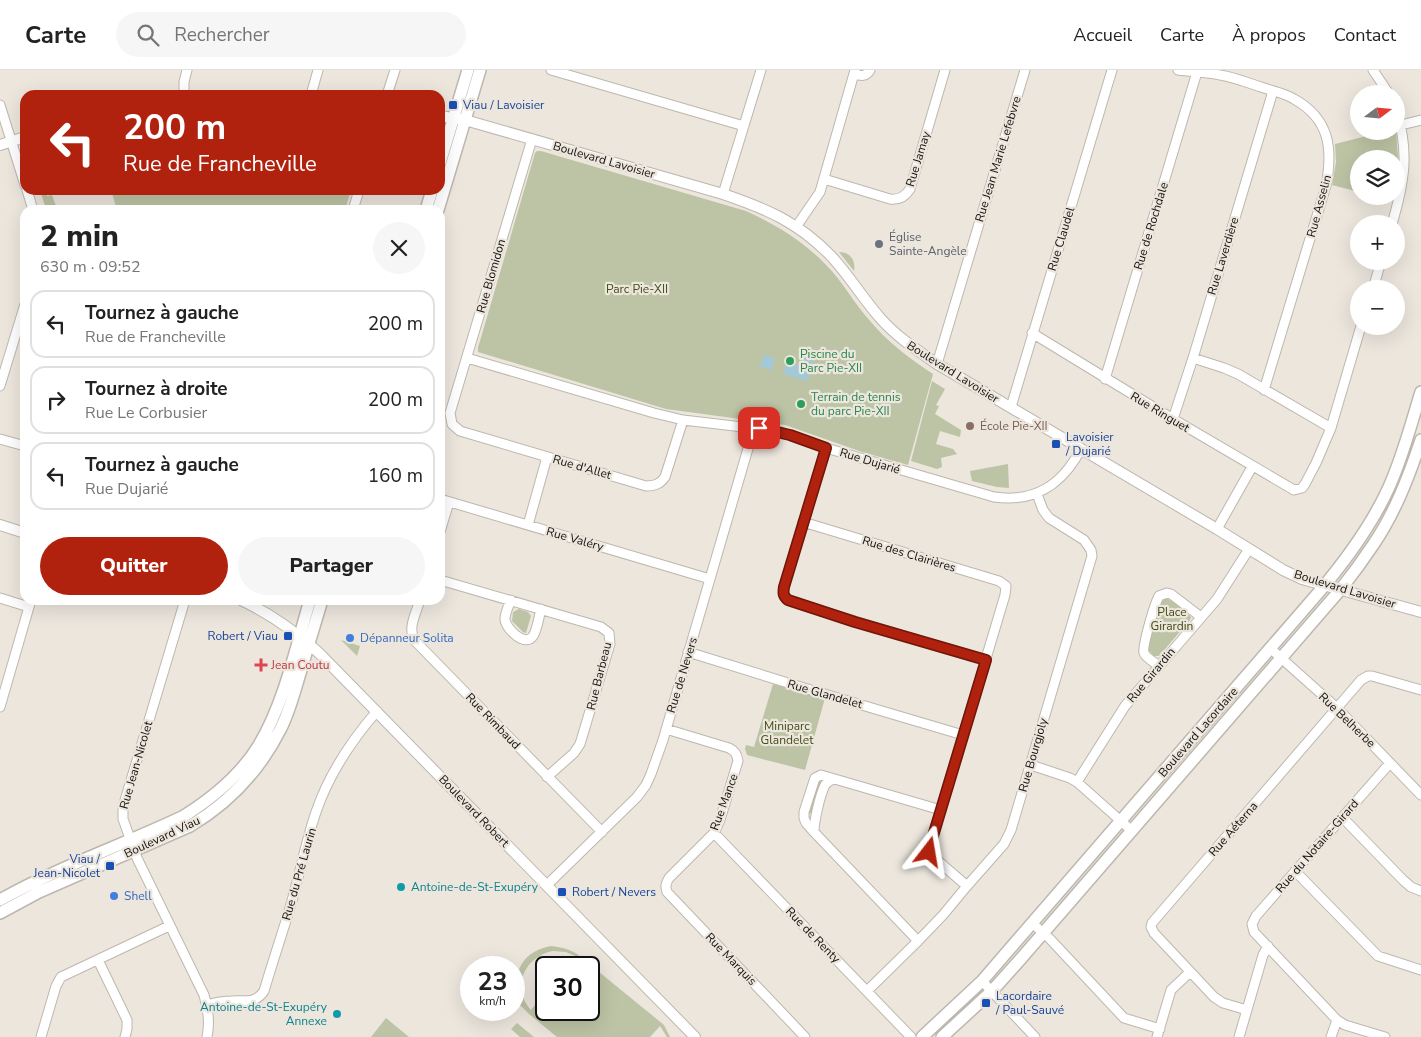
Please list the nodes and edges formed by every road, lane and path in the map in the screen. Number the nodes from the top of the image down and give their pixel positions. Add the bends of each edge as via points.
1 (186, 70) edge
2 (318, 70) edge
3 (395, 70) edge
4 (468, 70) edge
5 (480, 70) edge
6 (554, 70) edge
7 (761, 70) edge
8 (870, 70) edge
9 (945, 70) edge
10 (1024, 70) edge
11 (1112, 70) edge
12 (1178, 70) edge
13 (1373, 70) edge
14 (854, 72) edge
15 (1197, 72) junction
16 (1228, 73) edge
17 (1383, 85) edge
18 (184, 90) edge
19 (312, 90) edge
20 (389, 90) edge
21 (1273, 91) junction
22 (0, 105) edge
23 (445, 117) edge
24 (459, 119) junction
25 (1421, 120) edge
26 (1405, 124) edge
27 (744, 126) junction
28 (20, 138) edge
29 (532, 138) junction
30 (1404, 140) edge
31 (11, 141) junction
32 (0, 145) edge
33 (445, 151) edge
34 (20, 169) edge
35 (824, 178) junction
36 (445, 180) edge
37 (723, 194) junction
38 (1395, 215) edge
39 (796, 227) junction
40 (20, 317) edge
41 (1032, 334) junction
42 (1358, 335) edge
43 (467, 358) junction
44 (1193, 358) junction
45 (4, 360) edge
46 (937, 364) junction
47 (1106, 379) junction
48 (0, 386) edge
49 (1264, 390) junction
50 (1421, 392) edge
51 (1011, 407) junction
52 (450, 413) joint
53 (1173, 419) junction
54 (683, 420) junction
55 (754, 428) junction
56 (1331, 428) junction
57 (0, 439) edge
58 (1421, 440) edge
59 (20, 445) edge
60 (826, 448) junction
61 (1081, 449) junction
62 (547, 458) junction
63 (1252, 467) junction
64 (1037, 494) junction
65 (445, 500) edge
66 (803, 522) junction
67 (0, 525) edge
68 (528, 525) junction
69 (1216, 528) junction
70 (20, 531) edge
71 (1249, 549) junction
72 (710, 579) junction
73 (445, 581) edge
74 (1325, 585) junction
75 (1341, 589) junction
76 (0, 598) edge
77 (510, 600) junction
78 (20, 601) edge
79 (29, 605) edge
80 (184, 605) edge
81 (251, 605) edge
82 (308, 605) edge
83 (320, 605) edge
84 (419, 605) edge
85 (541, 609) junction
86 (1421, 612) edge
87 (1202, 618) junction
88 (299, 636) junction
89 (309, 643) junction
90 (1270, 648) junction
91 (688, 652) junction
92 (1280, 658) junction
93 (986, 660) junction
94 (1159, 666) junction
95 (5, 674) edge
96 (1421, 690) edge
97 (0, 708) edge
98 (1337, 708) junction
99 (377, 711) junction
100 (666, 729) junction
101 (963, 735) junction
102 (1390, 763) junction
103 (1031, 765) junction
104 (548, 777) junction
105 (835, 779) junction
106 (1078, 782) junction
107 (1421, 795) edge
108 (941, 810) junction
109 (1342, 817) junction
110 (1122, 821) junction
111 (1132, 830) junction
112 (602, 832) junction
113 (814, 832) junction
114 (714, 833) junction
115 (133, 845) junction
116 (1295, 871) junction
117 (669, 878) joint
118 (547, 885) junction
119 (967, 886) junction
120 (1421, 891) edge
121 (0, 900) edge
122 (0, 913) edge
123 (1032, 923) junction
124 (169, 926) junction
125 (1043, 932) junction
126 (918, 941) junction
127 (1268, 946) junction
128 (98, 960) junction
129 (1421, 970) edge
130 (1190, 972) junction
131 (982, 981) junction
132 (867, 991) junction
133 (992, 991) junction
134 (206, 1004) junction
135 (1247, 1010) junction
136 (1337, 1020) junction
137 (1158, 1033) edge
138 (41, 1037) edge
139 (125, 1037) edge
140 (207, 1037) edge
141 (695, 1037) edge
142 (805, 1037) edge
143 (911, 1037) edge
144 (922, 1037) edge
145 (942, 1037) edge
146 (1035, 1037) edge
147 (1239, 1037) edge
148 (1330, 1037) edge
149 (1385, 1037) edge

1 - 18 street
2 - 19 street
3 - 20 street
4 - 24 main road
5 - 24 main road
6 - 27 street
7 - 27 street
8 - 14 street via 864,76
9 - 35 street, Rue Jamay via 906,195 890,199
10 - 46 street, Rue Jean Marie Lefebvre
11 - 41 street, Rue Claudel
12 - 15 street, Rue Asselin
13 - 17 street
14 - 35 street
15 - 16 street, Rue Asselin
15 - 47 street, Rue de Rochdale
16 - 21 street, Rue Asselin
21 - 44 street, Rue Laverdière
21 - 49 street, Rue Asselin via 1292,98 1315,116 1330,150 1326,186
22 - 31 street
23 - 24 street, Boulevard Lavoisier
24 - 29 street, Boulevard Lavoisier
24 - 33 main road
24 - 36 main road
25 - 26 street
27 - 37 street
28 - 31 street
29 - 37 street, Boulevard Lavoisier
29 - 43 street, Rue Blomidon
30 - 38 street via 1404,176
31 - 32 street
31 - 34 street
35 - 39 street via 820,192
37 - 39 street, Boulevard Lavoisier via 762,207
39 - 46 street, Boulevard Lavoisier via 830,255 873,310 902,340
40 - 45 street
41 - 47 street, Rue Ringuet
41 - 51 street, Rue Claudel
42 - 56 street
43 - 52 street, Rue Blomidon
43 - 54 street, Rue Dujarié
44 - 49 street via 1231,371
44 - 53 street, Rue Laverdière
45 - 48 street
46 - 51 street, Boulevard Lavoisier
47 - 53 street, Rue Ringuet
49 - 56 street
50 - 74 main road, Boulevard Lacordaire via 1401,456 1376,513
51 - 61 street, Boulevard Lavoisier
52 - 62 street, Rue d'Allet via 452,424 460,431
53 - 63 street, Rue Ringuet
54 - 55 street, Rue Dujarié
54 - 62 street, Rue d'Allet via 666,477 652,486
55 - 60 street, Rue Dujarié via 790,435
55 - 72 street, Rue de Nevers
56 - 63 street, Rue Ringuet via 1305,484 1298,490
57 - 59 street
58 - 75 main road, Boulevard Lacordaire via 1389,519
60 - 64 street, Rue Dujarié via 994,498 1014,499
60 - 66 street
61 - 64 street, Rue Dujarié via 1067,472
61 - 69 street, Boulevard Lavoisier
62 - 68 street
63 - 69 street
64 - 103 street, Rue Bourgjoly via 1046,515 1084,540 1092,556
65 - 68 street, Rue Valéry
66 - 93 street via 784,596 792,602
66 - 93 street, Rue des Clairières via 999,581 1006,586
67 - 70 street
68 - 72 street, Rue Valéry
69 - 71 street, Boulevard Lavoisier
71 - 74 street, Boulevard Lavoisier via 1283,570
71 - 87 street, Rue Girardin
72 - 91 street, Rue de Nevers
73 - 77 street, Rue Barbeau
74 - 75 street, Boulevard Lavoisier
74 - 90 main road, Boulevard Lacordaire
75 - 86 street, Boulevard Lavoisier
75 - 92 main road, Boulevard Lacordaire
76 - 78 street
77 - 85 street, Rue Barbeau
77 - 85 street via 505,622 524,640 533,636
79 - 95 street
80 - 115 street, Rue Jean-Nicolet via 122,807
81 - 88 street, Boulevard Robert
82 - 88 main road, Boulevard Viau
83 - 89 main road, Boulevard Viau
84 - 104 street, Rue Rimbaud via 412,627 415,641
85 - 104 street, Rue Barbeau via 600,627 609,633 610,644 580,744
87 - 94 street, Rue Girardin
87 - 94 street via 1171,594 1159,596 1143,649 1145,655
88 - 89 street, Boulevard Robert
88 - 115 main road, Boulevard Viau via 273,717 247,762 200,806
89 - 99 street, Boulevard Robert
89 - 115 main road, Boulevard Viau via 281,729 245,782 200,819 167,837
90 - 92 street, Rue Belherbe
90 - 110 main road, Boulevard Lacordaire
91 - 100 street, Rue de Nevers
91 - 101 street, Rue Glandelet
92 - 98 street, Rue Belherbe
92 - 111 main road, Boulevard Lacordaire
93 - 101 street
94 - 106 street, Rue Girardin via 1125,706
95 - 97 street
96 - 98 street, Rue Aéterna via 1368,676
98 - 102 street, Rue Belherbe
98 - 130 street, Rue Aéterna via 1152,923 1154,933
99 - 118 street, Boulevard Robert
99 - 134 street, Rue du Pré Laurin via 342,758 317,810 264,991 252,1001
100 - 112 street, Rue de Nevers via 646,785
100 - 114 street, Rue Mance via 728,748 737,755 737,766
101 - 108 street
102 - 107 street, Rue Belherbe
102 - 109 street, Rue du Notaire-Girard
103 - 106 street
103 - 119 street, Rue Bourgjoly via 1009,836
104 - 112 street, Rue Rimbaud
105 - 108 street
105 - 113 street via 825,786 814,819
105 - 113 street via 815,778 804,812 806,823
106 - 110 street
108 - 119 street via 929,852
109 - 116 street, Rue du Notaire-Girard
109 - 120 street via 1411,887
110 - 111 street
110 - 123 main road, Boulevard Lacordaire
111 - 125 main road, Boulevard Lacordaire
112 - 118 street, Rue de Nevers
113 - 126 street
114 - 117 street, Rue Mance
114 - 132 street, Rue de Renty
115 - 121 main road, Boulevard Viau via 31,883
115 - 122 main road, Boulevard Viau
115 - 124 street, Rue Jean-Nicolet
116 - 127 street, Rue du Notaire-Girard via 1253,920 1254,932
116 - 129 street via 1378,956
117 - 142 street, Rue Marquis via 665,887 670,896
118 - 141 street, Boulevard Robert
119 - 126 street, Rue Bourgjoly
123 - 125 street
123 - 131 main road, Boulevard Lacordaire
124 - 128 street
124 - 134 street, Rue Jean-Nicolet
125 - 133 main road, Boulevard Lacordaire
125 - 137 street via 1123,1016
126 - 132 street, Rue Bourgjoly
127 - 135 street
127 - 136 street
128 - 138 street via 58,981
128 - 139 street via 127,1020
130 - 135 street, Rue Aéterna via 1219,1001
130 - 137 street via 1171,990
131 - 133 street
131 - 144 main road, Boulevard Lacordaire
132 - 143 street, Rue de Renty
133 - 145 main road, Boulevard Lacordaire
133 - 146 street
134 - 140 street, Rue Jean-Nicolet via 209,1015
135 - 147 street
136 - 148 street
136 - 149 street

